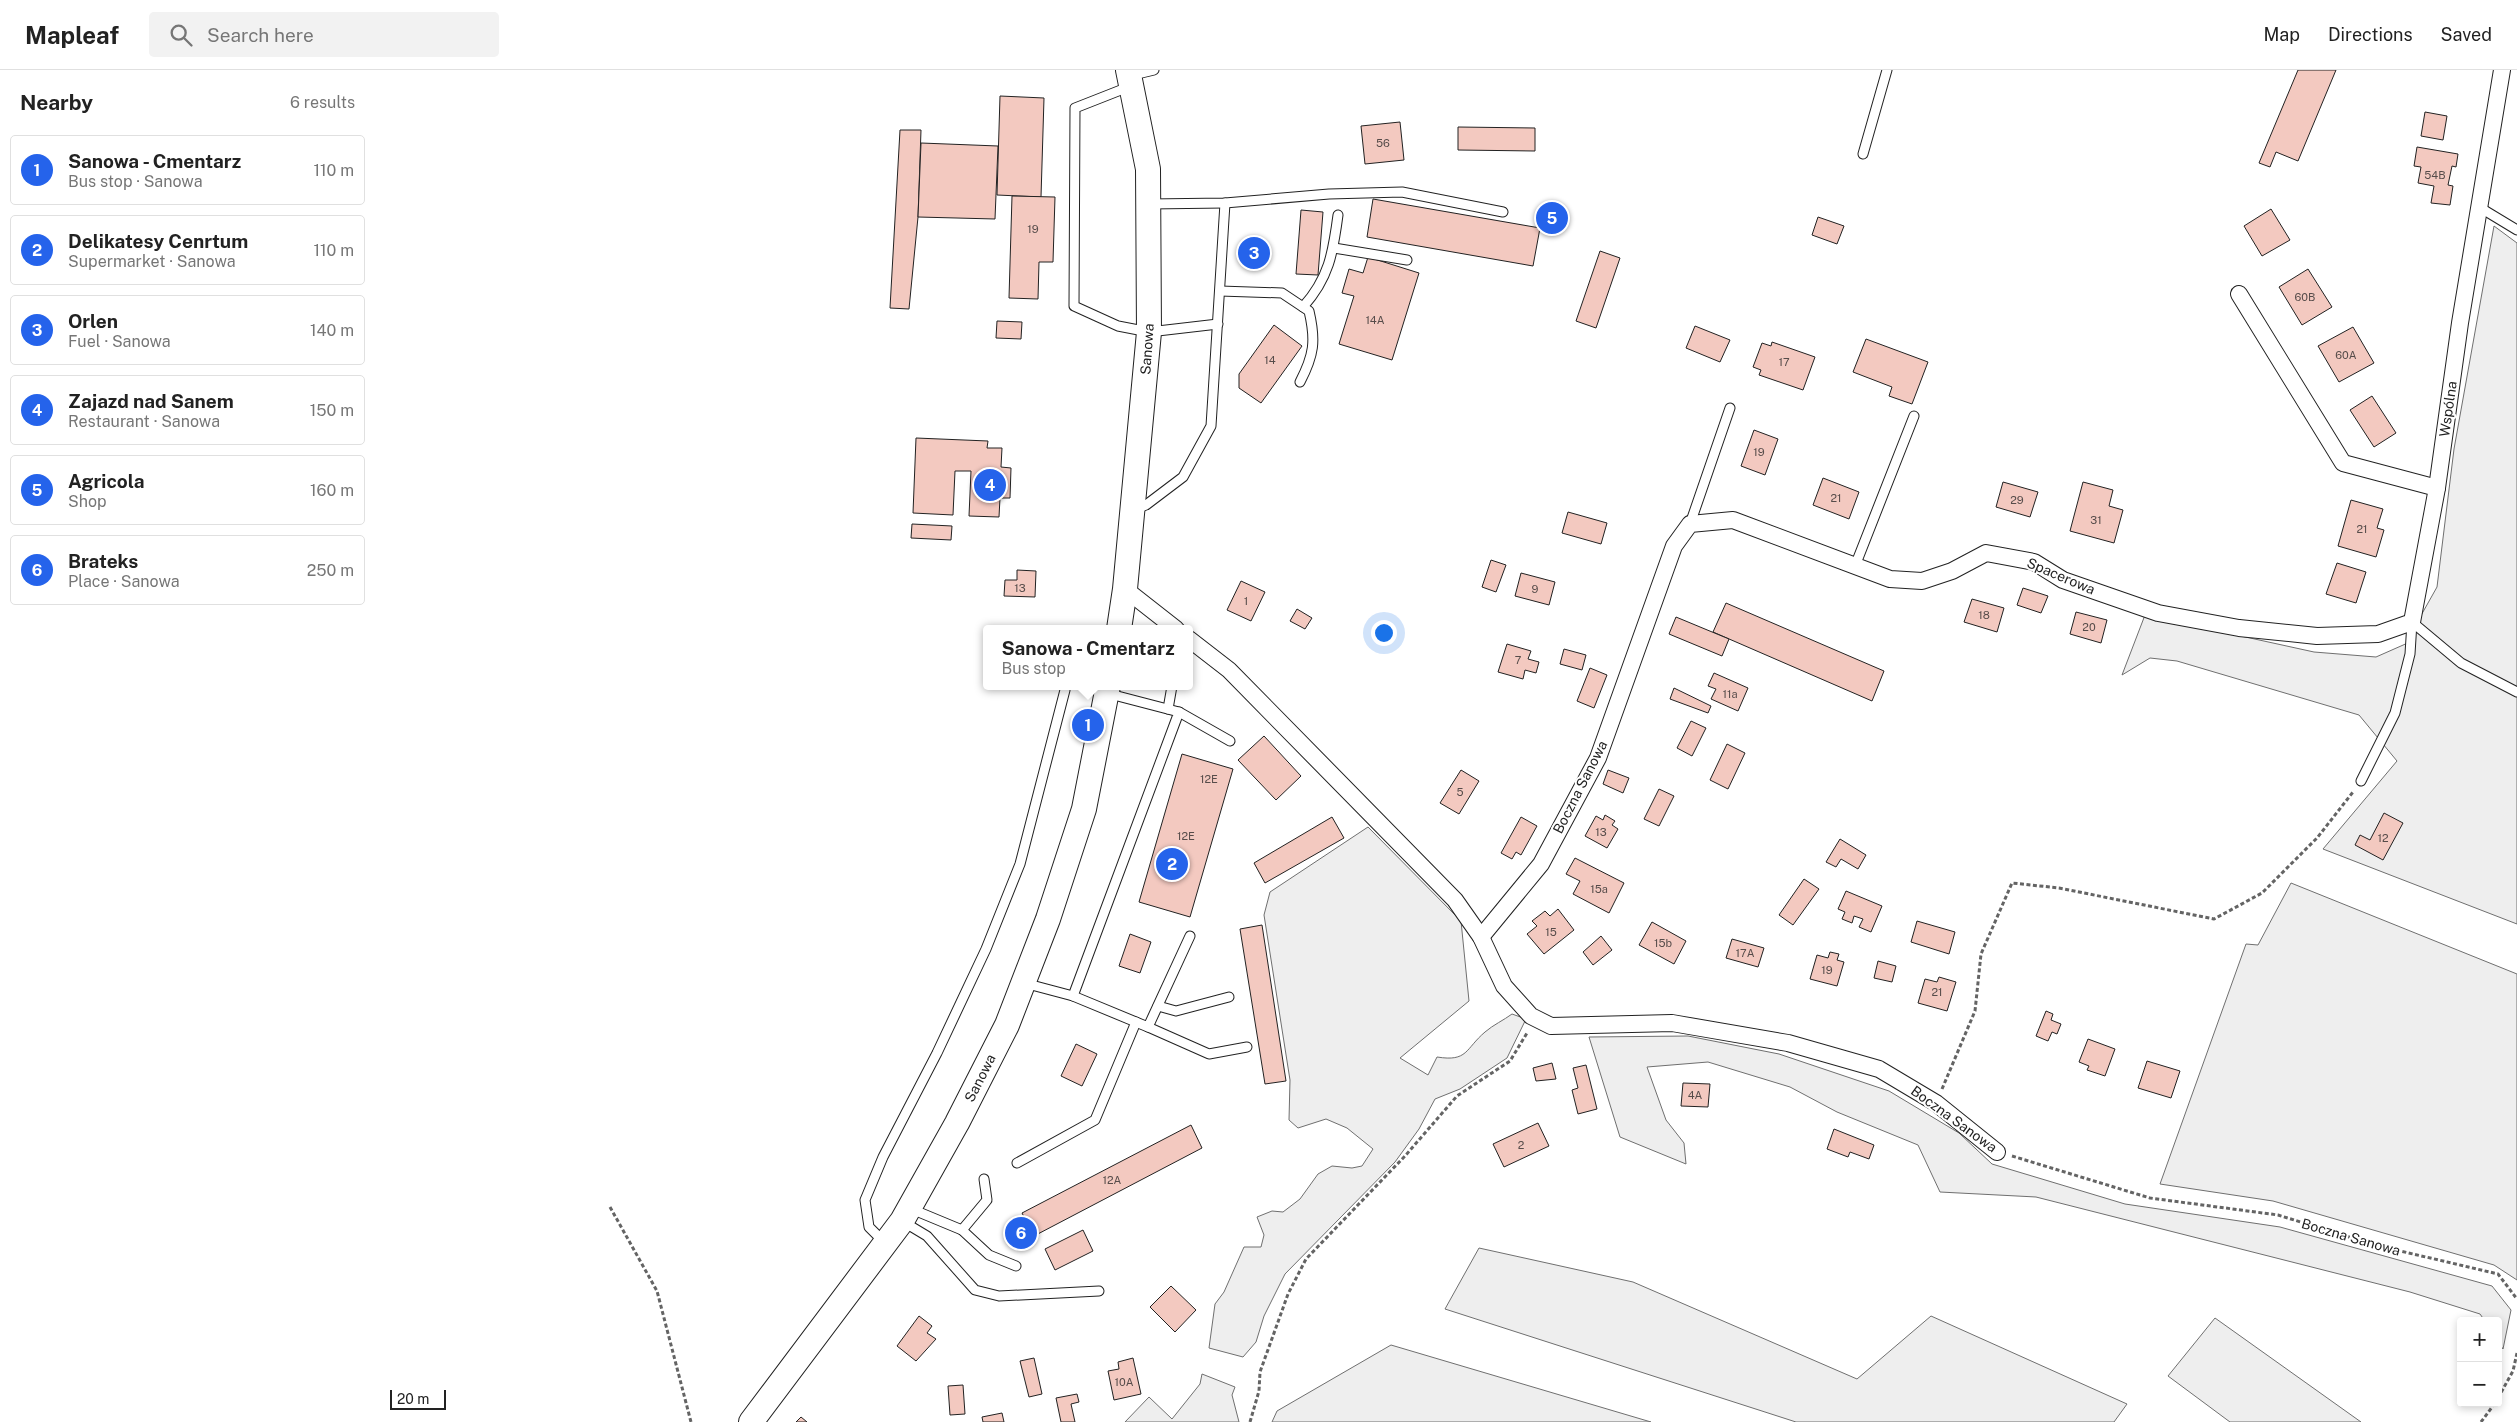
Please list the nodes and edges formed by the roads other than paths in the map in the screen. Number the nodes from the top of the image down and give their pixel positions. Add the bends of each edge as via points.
1 (1154, 70) edge
2 (1887, 70) edge
3 (2502, 70) edge
4 (1129, 77) edge
5 (1863, 154) dead end
6 (1225, 202) junction
7 (1148, 204) junction
8 (2479, 207) junction
9 (1503, 212) dead end
10 (1339, 215) dead end
11 (2517, 230) edge
12 (1334, 248) junction
13 (1407, 260) dead end
14 (1220, 291) junction
15 (2239, 294) dead end
16 (1303, 307) junction
17 (1218, 324) junction
18 (1149, 332) junction
19 (1300, 382) dead end
20 (1730, 408) dead end
21 (1914, 416) dead end
22 (2437, 488) junction
23 (1133, 510) junction
24 (1690, 524) junction
25 (1855, 566) junction
26 (1125, 589) junction
27 (2412, 622) junction
28 (1120, 625) edge
29 (1171, 625) edge
30 (1193, 642) edge
31 (1065, 690) dead end
32 (1107, 690) edge
33 (1171, 690) edge
34 (2517, 692) edge
35 (1168, 709) junction
36 (1179, 712) junction
37 (1230, 741) dead end
38 (2361, 782) road end
39 (1190, 936) dead end
40 (1481, 936) junction
41 (1021, 982) junction
42 (1073, 996) junction
43 (1229, 997) dead end
44 (1158, 1006) junction
45 (1135, 1022) junction
46 (1148, 1027) junction
47 (1247, 1047) dead end
48 (1997, 1152) road end
49 (1017, 1163) dead end
50 (984, 1179) dead end
51 (905, 1214) junction
52 (962, 1230) junction
53 (885, 1243) junction
54 (1015, 1266) dead end
55 (1099, 1291) dead end
56 (751, 1422) edge

1 - 4 lane
2 - 5 lane
3 - 8 street, Wspólna
4 - 7 main road, Sanowa via 1148,169
4 - 18 lane via 1075,108 1074,306 1118,326
6 - 7 lane
6 - 9 lane via 1402,192
6 - 14 lane
7 - 18 main road, Sanowa
8 - 11 lane
8 - 22 street, Wspólna
10 - 12 lane
12 - 13 lane
12 - 16 lane via 1333,258 1318,290
14 - 16 lane via 1282,294
14 - 17 lane
15 - 22 street via 2343,463
16 - 19 lane via 1309,311 1314,336 1311,361
17 - 18 lane
17 - 23 lane via 1211,426 1183,477 1146,505
18 - 23 main road, Sanowa
20 - 24 lane
21 - 25 lane
22 - 27 street, Wspólna
23 - 26 main road, Sanowa
24 - 25 street, Spacerowa via 1733,520
24 - 40 street, Boczna Sanowa via 1674,546 1598,758 1541,864
25 - 27 street, Spacerowa via 1890,579 1922,581 1952,571 1986,553 2034,562 2063,580 2158,613 2239,628 2334,636 2378,634
26 - 28 main road, Sanowa
26 - 29 street
27 - 34 lane via 2461,663
27 - 38 lane via 2410,654 2395,713
30 - 40 street, Boczna Sanowa via 1229,670 1455,900
31 - 53 lane via 1020,864 986,949 865,1200 869,1227
32 - 35 lane
32 - 41 main road, Sanowa via 1084,809 1048,919
33 - 35 lane
35 - 36 lane
36 - 37 lane
36 - 42 lane
39 - 44 lane
40 - 48 street, Boczna Sanowa via 1504,986 1531,1016 1551,1026 1672,1023 1788,1043 1879,1068 1937,1103
41 - 42 lane
41 - 51 main road, Sanowa via 1007,1025 957,1123
42 - 45 lane
43 - 44 lane via 1176,1011
44 - 46 lane
45 - 46 lane
45 - 49 lane via 1095,1120
46 - 47 lane via 1209,1054
50 - 52 lane via 987,1200
51 - 52 lane
51 - 53 main road, Sanowa
51 - 55 lane via 975,1290 999,1296
52 - 54 lane via 989,1255
53 - 56 main road, Sanowa

